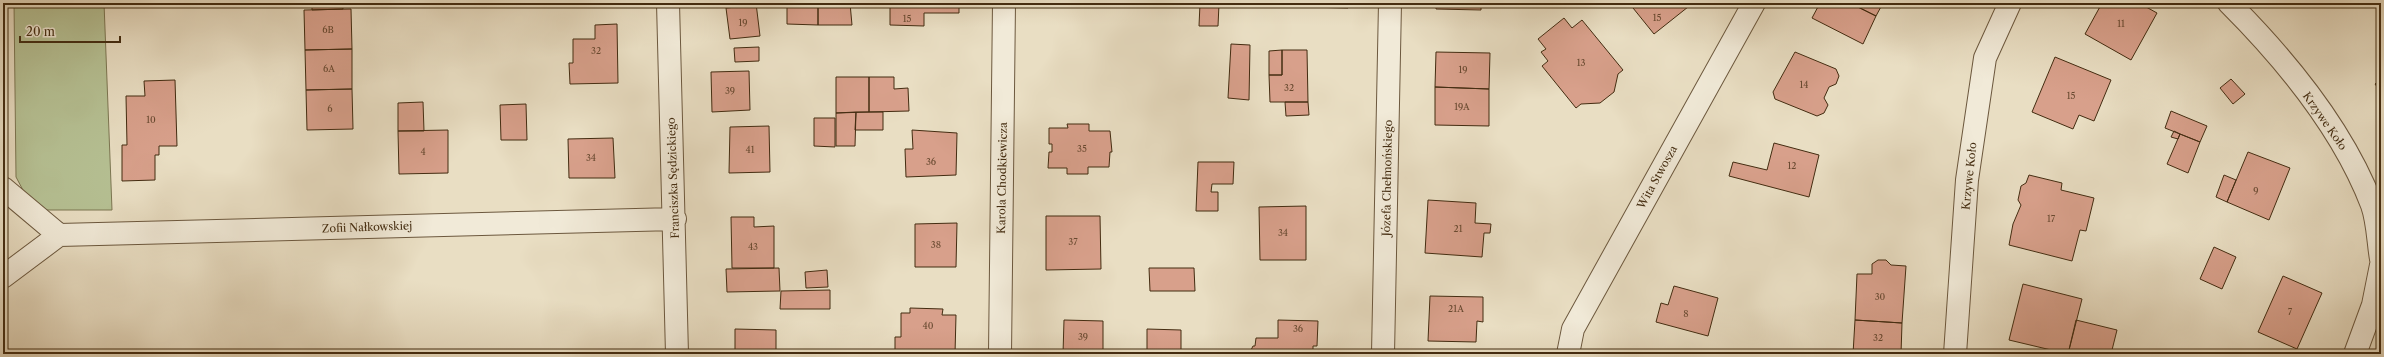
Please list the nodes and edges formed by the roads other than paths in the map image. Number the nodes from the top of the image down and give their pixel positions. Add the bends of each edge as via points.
1 (668, 3) edge
2 (1004, 3) edge
3 (1390, 3) edge
4 (1754, 3) edge
5 (2010, 3) edge
6 (2229, 3) edge
7 (3, 188) edge
8 (675, 219) junction
9 (59, 235) junction
10 (2381, 259) edge
11 (2381, 266) edge
12 (3, 277) edge
13 (677, 354) edge
14 (1000, 354) edge
15 (1383, 354) edge
16 (1568, 354) edge
17 (1955, 354) edge
18 (2355, 354) edge

1 - 8 street, Franciszka Sędzickiego
2 - 14 street, Karola Chodkiewicza
3 - 15 street, Józefa Chełmońskiego
4 - 16 street, Wita Stwosza via 1573,329
5 - 17 street, Krzywe Koło via 1985,58 1967,180
6 - 10 street, Krzywe Koło via 2288,69 2343,143 2372,207
7 - 9 street
8 - 9 street, Zofii Nałkowskiej
8 - 13 street, Franciszka Sędzickiego
9 - 12 street
11 - 18 street via 2373,305

